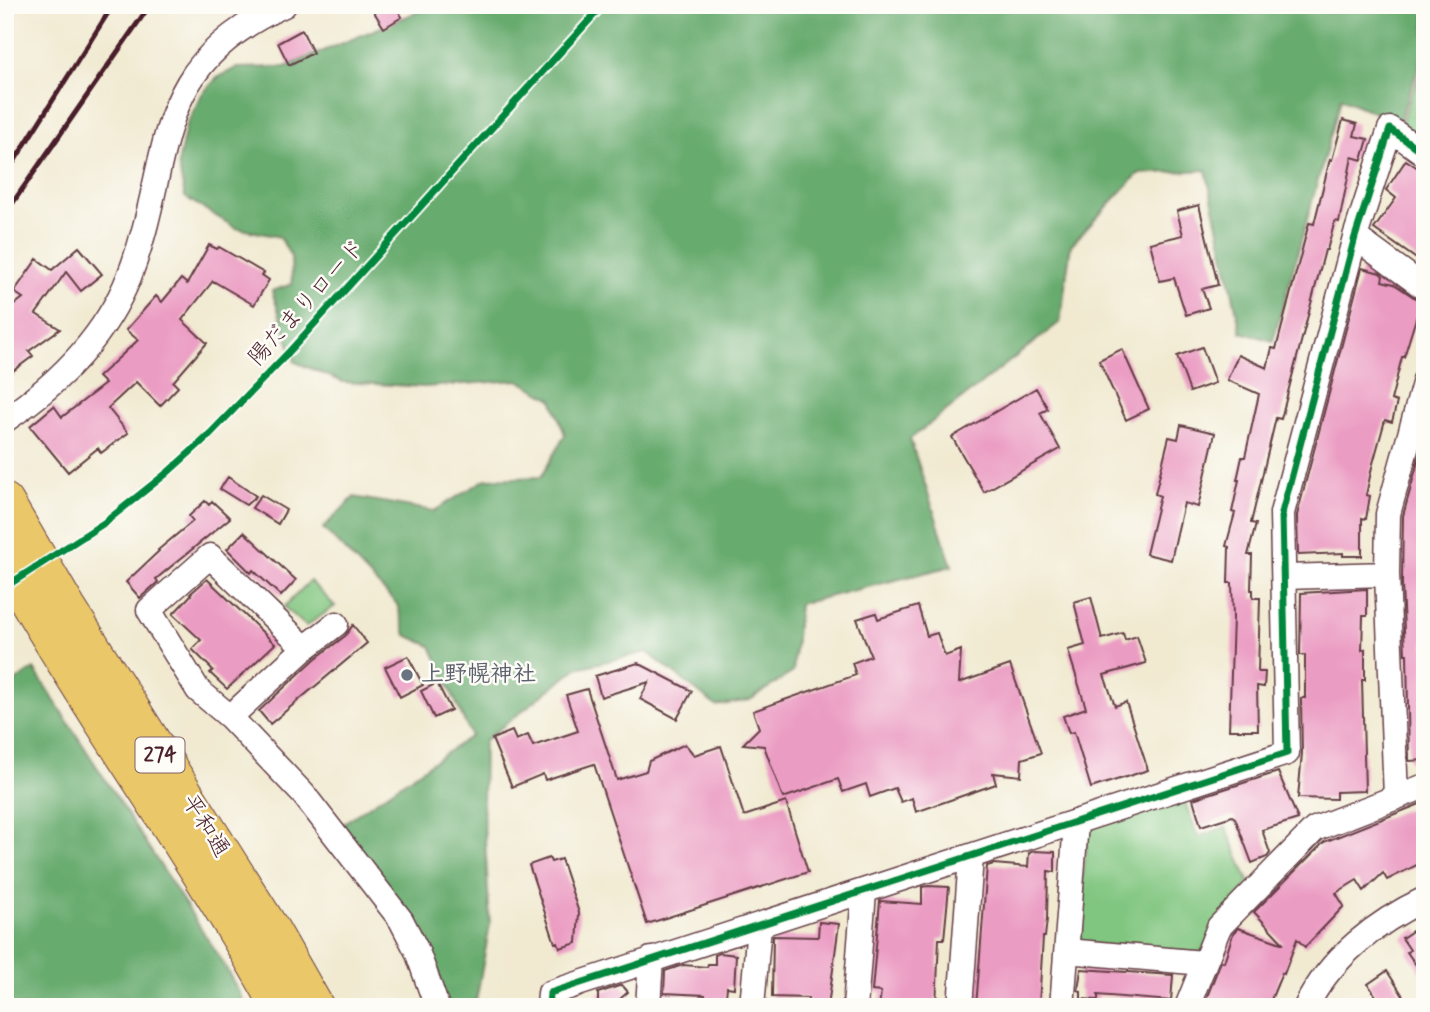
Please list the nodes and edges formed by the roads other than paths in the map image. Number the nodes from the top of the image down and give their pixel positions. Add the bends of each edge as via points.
1 (284, 5) edge
2 (1425, 154) edge
3 (1355, 237) junction
4 (1425, 288) edge
5 (1425, 380) edge
6 (5, 419) edge
7 (5, 502) edge
8 (5, 560) edge
9 (1387, 574) junction
10 (1285, 577) junction
11 (336, 624) dead end
12 (305, 648) junction
13 (230, 717) junction
14 (1425, 786) edge
15 (1396, 797) junction
16 (1076, 823) junction
17 (971, 857) junction
18 (864, 892) junction
19 (1425, 899) edge
20 (758, 926) junction
21 (1067, 951) junction
22 (651, 960) junction
23 (1203, 963) junction
24 (280, 1007) edge
25 (315, 1007) edge
26 (437, 1007) edge
27 (549, 1007) edge
28 (648, 1007) edge
29 (752, 1007) edge
30 (855, 1007) edge
31 (960, 1007) edge
32 (1062, 1007) edge
33 (1187, 1007) edge
34 (1306, 1007) edge

1 - 6 street via 231,34 197,68 172,116 143,234 120,296 79,357 43,392
2 - 3 street via 1390,129
3 - 4 street
3 - 10 street via 1282,513
5 - 9 street via 1388,514
7 - 25 highway, 平和通 / 274
8 - 24 highway, 平和通 / 274
9 - 10 street
9 - 15 street
10 - 16 street via 1287,753
11 - 12 street
12 - 13 street
12 - 13 street via 210,556 149,610 198,690
13 - 26 street via 304,795 401,920
14 - 15 street
15 - 23 street via 1315,829 1219,927
16 - 17 street
16 - 21 street
17 - 18 street
17 - 31 street
18 - 20 street
18 - 30 street
19 - 34 street via 1346,951
20 - 22 street
20 - 29 street
21 - 23 street
21 - 32 street
22 - 27 street via 550,993
22 - 28 street
23 - 33 street

